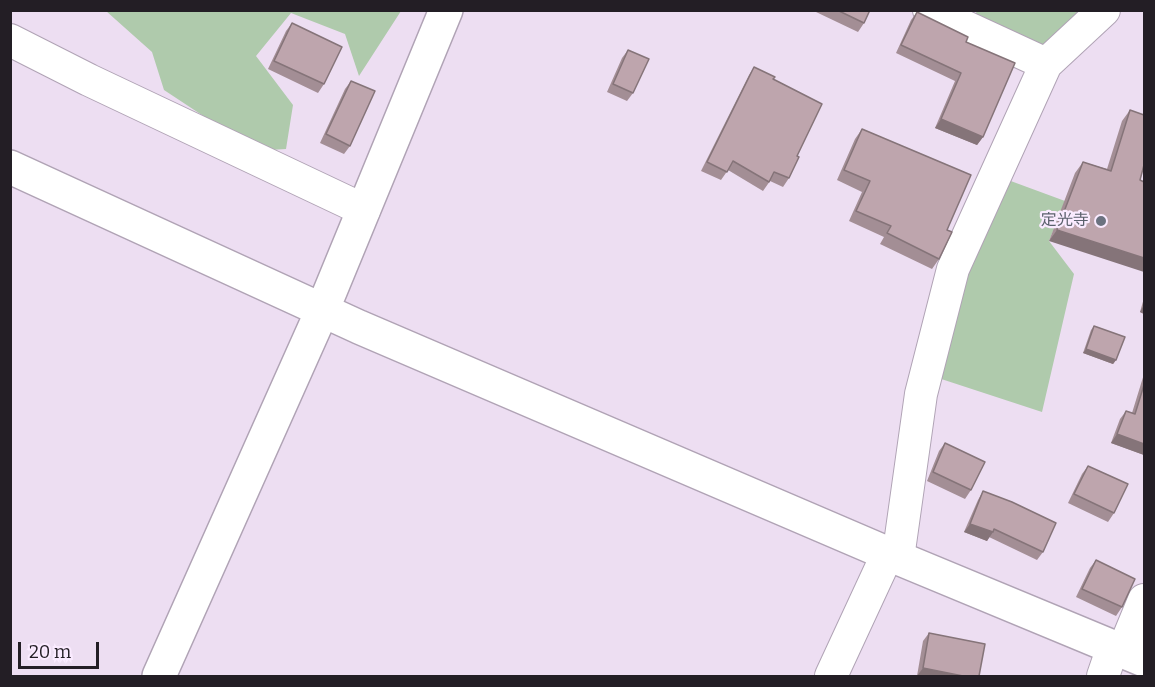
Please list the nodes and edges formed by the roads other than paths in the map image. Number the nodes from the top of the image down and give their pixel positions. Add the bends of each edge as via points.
1 (446, 10) edge
2 (929, 10) edge
3 (1104, 10) edge
4 (973, 19) edge
5 (10, 40) edge
6 (1046, 63) junction
7 (10, 166) edge
8 (364, 210) junction
9 (322, 311) junction
10 (893, 556) junction
11 (1144, 600) edge
12 (1121, 659) edge
13 (159, 676) edge
14 (831, 676) edge

1 - 8 street
2 - 4 street
3 - 6 street
4 - 6 street
5 - 8 street
6 - 10 street via 953,269 921,394
7 - 9 street
8 - 9 street
9 - 10 street
9 - 13 street
10 - 12 street
10 - 14 street
11 - 12 street

